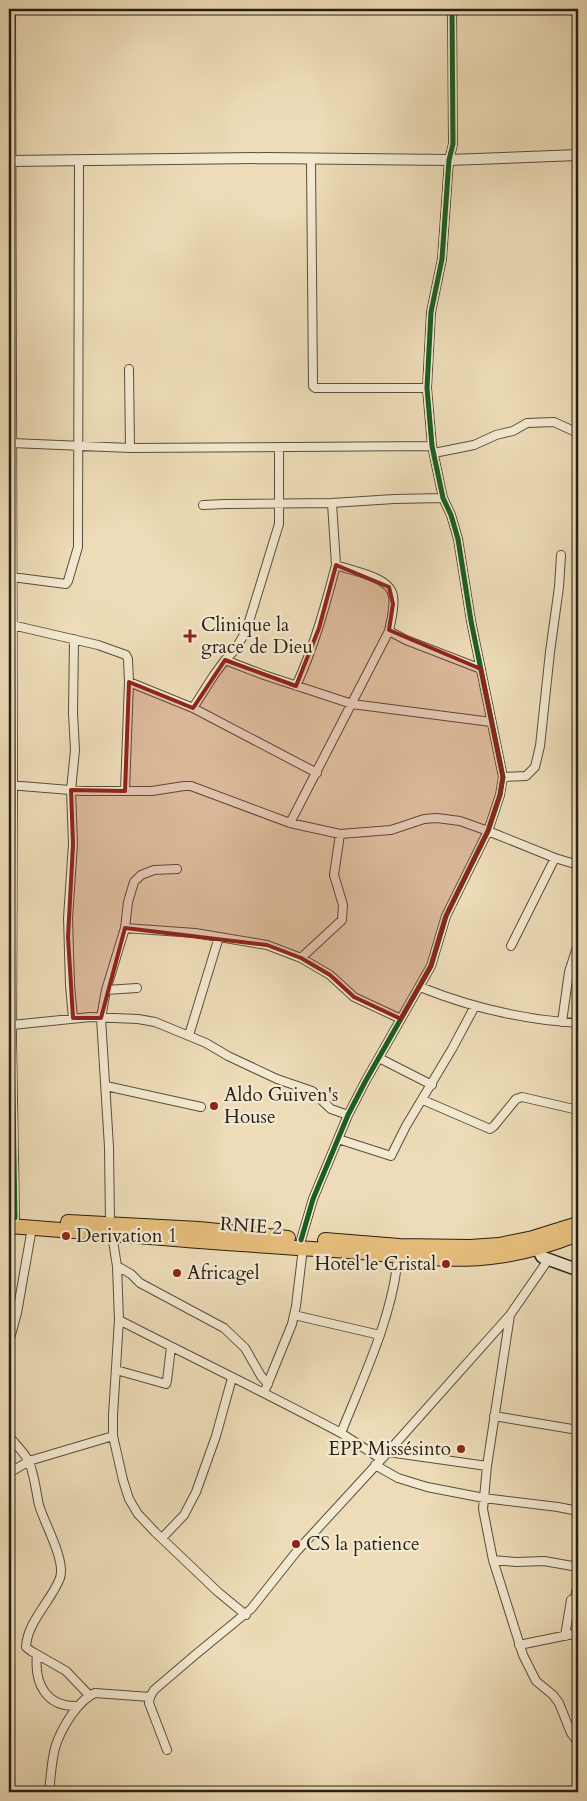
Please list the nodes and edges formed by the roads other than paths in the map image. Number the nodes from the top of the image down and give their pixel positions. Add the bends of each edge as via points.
1 (10, 9) edge
2 (452, 9) edge
3 (578, 155) edge
4 (312, 159) junction
5 (79, 160) junction
6 (449, 160) junction
7 (10, 161) edge
8 (10, 253) edge
9 (129, 369) dead end
10 (427, 388) junction
11 (578, 433) edge
12 (12, 443) junction
13 (77, 447) junction
14 (279, 447) junction
15 (130, 448) junction
16 (433, 450) junction
17 (444, 498) junction
18 (10, 499) edge
19 (280, 503) junction
20 (332, 503) junction
21 (203, 506) dead end
22 (562, 555) dead end
23 (336, 565) junction
24 (11, 582) edge
25 (12, 625) junction
26 (389, 631) junction
27 (74, 639) junction
28 (225, 660) junction
29 (481, 669) junction
30 (11, 671) edge
31 (129, 682) junction
32 (296, 686) junction
33 (352, 704) junction
34 (193, 708) junction
35 (491, 722) junction
36 (11, 734) edge
37 (317, 773) junction
38 (503, 777) junction
39 (11, 785) edge
40 (70, 790) junction
41 (125, 791) junction
42 (290, 823) junction
43 (488, 831) junction
44 (340, 834) junction
45 (555, 858) junction
46 (578, 865) edge
47 (177, 869) dead end
48 (125, 928) junction
49 (220, 937) junction
50 (578, 944) edge
51 (511, 946) dead end
52 (301, 958) junction
53 (420, 987) junction
54 (137, 988) dead end
55 (106, 990) junction
56 (475, 1006) junction
57 (74, 1018) junction
58 (101, 1018) junction
59 (401, 1019) junction
60 (562, 1022) junction
61 (578, 1024) edge
62 (12, 1026) junction
63 (189, 1035) junction
64 (10, 1042) edge
65 (379, 1058) junction
66 (432, 1085) junction
67 (106, 1086) junction
68 (423, 1100) junction
69 (201, 1107) dead end
70 (578, 1110) edge
71 (348, 1115) junction
72 (338, 1139) junction
73 (11, 1220) edge
74 (578, 1224) edge
75 (32, 1228) junction
76 (111, 1229) junction
77 (578, 1234) edge
78 (535, 1242) junction
79 (302, 1244) junction
80 (398, 1256) junction
81 (548, 1260) junction
82 (117, 1266) junction
83 (578, 1270) edge
84 (13, 1312) edge
85 (510, 1314) junction
86 (294, 1315) junction
87 (119, 1320) junction
88 (380, 1335) junction
89 (9, 1342) edge
90 (171, 1347) junction
91 (116, 1370) junction
92 (232, 1378) junction
93 (268, 1384) junction
94 (264, 1393) junction
95 (494, 1416) junction
96 (578, 1430) edge
97 (341, 1434) junction
98 (9, 1436) edge
99 (113, 1436) junction
100 (388, 1452) junction
101 (380, 1459) junction
102 (29, 1461) junction
103 (375, 1465) junction
104 (487, 1466) junction
105 (9, 1473) edge
106 (484, 1498) junction
107 (578, 1511) edge
108 (162, 1538) junction
109 (493, 1560) junction
110 (578, 1567) edge
111 (578, 1584) edge
112 (246, 1615) junction
113 (578, 1633) edge
114 (565, 1636) junction
115 (519, 1645) junction
116 (37, 1655) junction
117 (90, 1695) junction
118 (150, 1697) junction
119 (78, 1706) junction
120 (578, 1743) edge
121 (168, 1750) dead end
122 (49, 1792) edge

1 - 7 street
2 - 6 street via 453,144
3 - 6 street
4 - 5 street
4 - 6 street
4 - 10 street via 314,388
5 - 7 street
5 - 13 street via 80,402
6 - 10 street via 442,263 431,312
7 - 8 street
8 - 12 street
9 - 15 street
10 - 16 street
11 - 16 street via 554,422 527,423 472,446
12 - 13 street
12 - 18 street
13 - 15 street
13 - 24 street via 79,542 68,582
14 - 15 street
14 - 16 street
14 - 19 street
16 - 17 street
17 - 20 street
17 - 29 street via 458,539
18 - 24 street
19 - 20 street
19 - 21 street
19 - 28 street via 276,539 246,631
20 - 23 street
22 - 38 street via 535,767 526,776
23 - 26 street via 364,573 389,587 394,604
23 - 32 street via 318,628
24 - 25 street
25 - 27 street
25 - 30 street
26 - 29 street
26 - 33 street
27 - 31 street via 123,653 128,659
27 - 40 street via 75,750
28 - 32 street
28 - 34 street
29 - 35 street
30 - 36 street
31 - 34 street
31 - 41 street
32 - 33 street
33 - 35 street
33 - 37 street
34 - 37 street
35 - 38 street
36 - 39 street
37 - 42 street
38 - 43 street
39 - 40 street
39 - 62 street
40 - 41 street
40 - 57 street via 73,844 68,936
41 - 42 street via 191,786
42 - 44 street
43 - 44 street via 437,818 391,830
43 - 45 street
43 - 53 street via 446,916 433,959
44 - 52 street via 334,875 343,905 342,920
45 - 46 street
45 - 51 street
47 - 48 street via 154,870 134,882
48 - 49 street
48 - 55 street
49 - 52 street via 266,945
49 - 63 street
50 - 60 street via 569,972
52 - 59 street via 330,975 354,997
53 - 56 street
53 - 59 street
54 - 55 street
55 - 58 street
56 - 60 street
56 - 66 street
57 - 58 street
57 - 62 street
58 - 63 street via 155,1022
58 - 67 street
59 - 65 street
60 - 61 street
62 - 64 street
63 - 71 street via 277,1079 312,1092 331,1109
64 - 73 street
65 - 66 street
65 - 71 street
66 - 68 street
67 - 69 street
67 - 76 street
68 - 70 street via 490,1129 522,1097
68 - 72 street via 391,1156
71 - 72 street
72 - 79 street via 313,1199
73 - 75 highway, RNIE 2 / RNIE 2
73 - 76 highway, RNIE 2 / RNIE 2
74 - 78 highway, RNIE 2 / RNIE 2
75 - 76 highway, RNIE 2 / RNIE 2
75 - 84 street
76 - 79 highway, RNIE 2 / RNIE 2 via 199,1229
76 - 82 street
77 - 78 highway, RNIE 2 / RNIE 2
78 - 79 highway, RNIE 2 / RNIE 2 via 470,1247 356,1242
78 - 80 highway, RNIE 2 / RNIE 2 via 499,1256
78 - 81 main road via 540,1255
79 - 80 highway, RNIE 2 / RNIE 2
79 - 86 street
80 - 88 street
81 - 83 main road
81 - 85 street
82 - 87 street
82 - 93 street via 140,1283 224,1328 245,1348
84 - 89 street
85 - 95 street
85 - 100 street
86 - 88 street
86 - 93 street
87 - 90 street
87 - 91 street
88 - 97 street
90 - 91 street via 166,1384
90 - 92 street
91 - 99 street
92 - 94 street
92 - 108 street via 196,1492 184,1515
93 - 94 street
94 - 97 street
95 - 96 street
95 - 104 street
97 - 101 street
98 - 102 street
99 - 102 street
99 - 108 street via 129,1499 138,1514
100 - 101 street
100 - 104 street
101 - 103 street
102 - 105 street
102 - 116 street via 40,1507 61,1568 60,1578 26,1642 26,1647
103 - 106 street via 409,1482
103 - 112 street
104 - 106 street
106 - 107 street
106 - 109 street via 483,1509
108 - 112 street
109 - 110 street via 544,1561
109 - 115 street
111 - 114 street via 574,1601 571,1600
112 - 118 street via 180,1667
113 - 114 street
114 - 115 street
115 - 120 street via 536,1681 559,1703
116 - 117 street via 66,1671
116 - 119 street via 35,1670 41,1689 55,1702 68,1707
117 - 118 street via 100,1692
117 - 119 street
118 - 121 street via 151,1709
119 - 122 street via 56,1744

